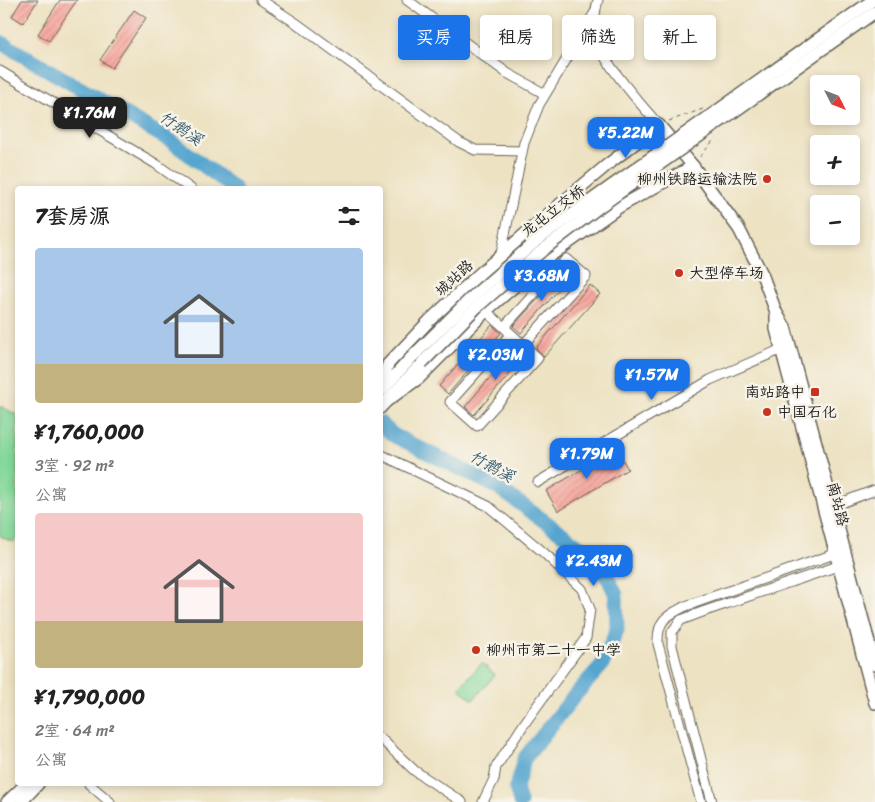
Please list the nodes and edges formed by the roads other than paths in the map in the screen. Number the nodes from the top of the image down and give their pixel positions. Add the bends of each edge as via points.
1 (261, 0) edge
2 (407, 0) edge
3 (598, 0) edge
4 (873, 0) edge
5 (595, 12) junction
6 (875, 12) edge
7 (0, 71) edge
8 (545, 94) junction
9 (659, 125) junction
10 (522, 151) junction
11 (693, 166) junction
12 (187, 186) edge
13 (501, 254) junction
14 (486, 312) junction
15 (776, 312) junction
16 (507, 330) junction
17 (523, 345) junction
18 (782, 349) junction
19 (417, 360) junction
20 (383, 393) edge
21 (383, 398) edge
22 (383, 398) edge
23 (383, 455) edge
24 (538, 482) dead end
25 (875, 490) edge
26 (833, 506) junction
27 (840, 552) junction
28 (844, 565) junction
29 (875, 665) edge
30 (875, 703) edge
31 (383, 741) edge
32 (24, 786) edge
33 (36, 786) edge
34 (91, 786) edge
35 (7, 802) edge
36 (21, 802) edge
37 (110, 802) edge
38 (462, 802) edge
39 (483, 802) edge
40 (701, 802) edge
41 (712, 802) edge

1 - 10 street via 460,142 475,150
2 - 8 street via 507,73
3 - 5 street
4 - 19 main road, 龙屯立交桥, bridge via 536,241 471,298
5 - 8 street
5 - 9 street via 596,39 607,61
6 - 19 main road, 龙屯立交桥, bridge via 602,205 543,250
7 - 12 street via 156,164
8 - 10 street
9 - 11 main road, 南站路
9 - 13 main road, 城站路
10 - 13 street
11 - 14 main road via 580,234
11 - 15 main road, 南站路 via 739,229 762,274
13 - 20 main road, 城站路 via 388,364
14 - 16 street
14 - 22 main road via 420,378
15 - 18 main road, 南站路 via 776,329
15 - 26 main road, 南站路 via 785,327
16 - 17 street
16 - 17 street via 566,259 586,276
16 - 17 street via 450,402 477,426 538,358
18 - 24 street via 710,380
18 - 27 main road, 南站路
19 - 21 main road
23 - 39 street via 488,506 544,552 582,589 590,608 586,638 496,767
25 - 26 street
26 - 27 main road, 南站路
27 - 28 main road, 南站路
27 - 40 street via 686,606 663,622 658,631 658,644
28 - 29 main road, 南站路
28 - 30 main road, 南站路
28 - 41 street via 681,620 672,632 672,646
31 - 38 street via 414,771
32 - 35 main road
33 - 36 main road
34 - 37 street

